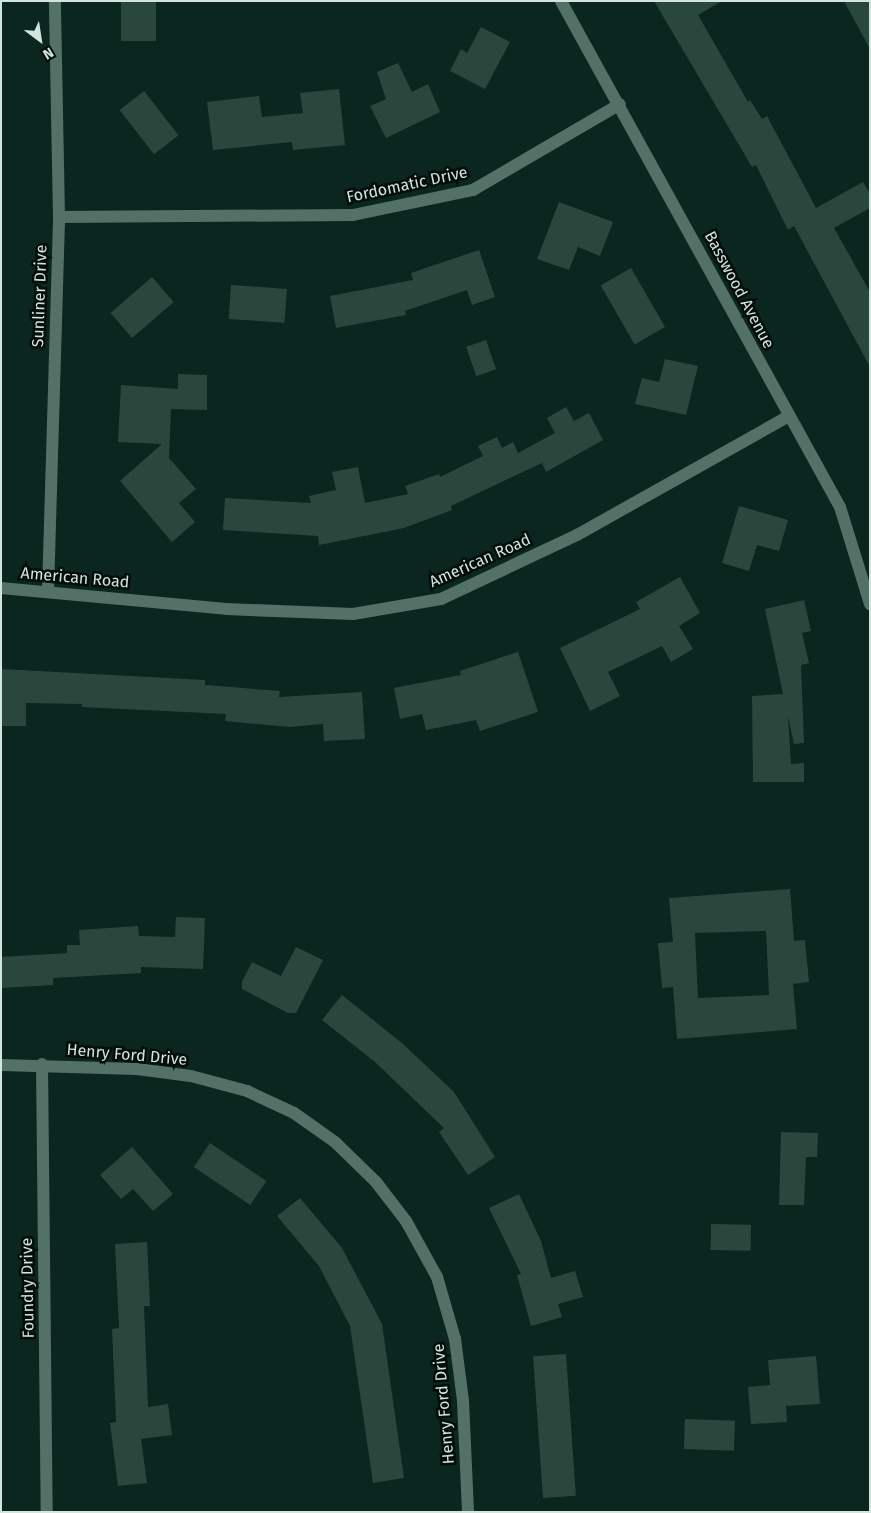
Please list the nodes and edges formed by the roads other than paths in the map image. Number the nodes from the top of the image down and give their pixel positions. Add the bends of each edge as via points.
1 (55, 1) edge
2 (561, 1) edge
3 (620, 104) junction
4 (59, 217) junction
5 (789, 416) junction
6 (1, 588) edge
7 (48, 591) junction
8 (870, 604) edge
9 (42, 1064) junction
10 (1, 1065) edge
11 (47, 1512) edge
12 (468, 1512) edge

1 - 4 street, Sunliner Drive
2 - 3 street, Basswood Avenue
3 - 4 street, Fordomatic Drive via 473,190 353,215
3 - 5 street, Basswood Avenue
4 - 7 street, Sunliner Drive
5 - 7 street, American Road via 577,536 441,599 353,614 226,609
5 - 8 street, Basswood Avenue via 840,507
6 - 7 street, American Road
9 - 10 street, Henry Ford Drive
9 - 11 street, Foundry Drive
9 - 12 street, Henry Ford Drive via 137,1069 191,1076 247,1091 294,1114 335,1142 376,1182 406,1221 437,1277 456,1339 463,1402

